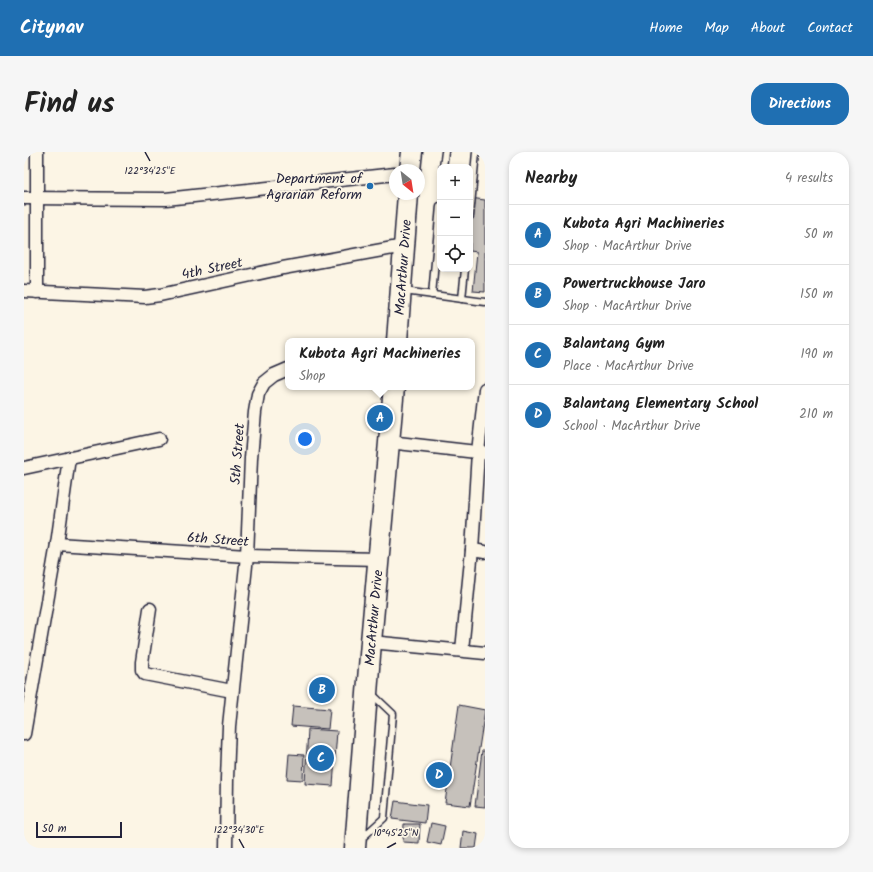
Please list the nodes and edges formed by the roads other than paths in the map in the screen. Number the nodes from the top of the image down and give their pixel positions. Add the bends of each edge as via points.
1 (36, 152) edge
2 (412, 152) edge
3 (444, 152) edge
4 (476, 152) edge
5 (411, 164) edge
6 (443, 164) edge
7 (389, 175) edge
8 (24, 198) edge
9 (37, 198) junction
10 (408, 200) edge
11 (472, 200) edge
12 (437, 236) edge
13 (404, 246) junction
14 (465, 272) edge
15 (24, 291) edge
16 (401, 291) junction
17 (37, 292) junction
18 (432, 295) junction
19 (462, 299) junction
20 (485, 302) edge
21 (397, 338) edge
22 (285, 370) edge
23 (485, 389) edge
24 (394, 390) edge
25 (159, 439) dead end
26 (389, 442) junction
27 (482, 453) edge
28 (69, 458) junction
29 (24, 468) edge
30 (57, 544) junction
31 (472, 550) junction
32 (485, 552) edge
33 (247, 556) junction
34 (378, 559) junction
35 (150, 609) dead end
36 (371, 642) junction
37 (462, 650) junction
38 (485, 653) edge
39 (368, 690) junction
40 (232, 691) junction
41 (24, 734) edge
42 (356, 846) edge
43 (226, 848) edge

1 - 9 street
2 - 5 main road
3 - 6 lane
4 - 11 lane
7 - 9 street via 166,199
8 - 9 street
9 - 17 street
10 - 13 main road, MacArthur Drive
12 - 18 lane
13 - 16 main road, MacArthur Drive
13 - 17 street, 4th Street via 145,297
14 - 19 lane
15 - 17 street, 4th Street
16 - 18 lane
16 - 21 main road, MacArthur Drive
18 - 19 lane
19 - 20 lane
22 - 33 street, 5th Street via 264,383 258,394 251,458
23 - 27 street
24 - 26 main road, MacArthur Drive
25 - 28 street
26 - 27 street
26 - 34 main road, MacArthur Drive
27 - 31 street
28 - 29 street
28 - 30 street
30 - 33 street, 6th Street
30 - 41 street
31 - 32 street
31 - 37 street
33 - 34 street, 6th Street
33 - 40 street, 5th Street
34 - 36 main road, MacArthur Drive
35 - 40 street via 142,662 145,674
36 - 37 street
36 - 39 main road, MacArthur Drive
37 - 38 street
39 - 42 main road, MacArthur Drive
39 - 42 lane via 393,714 384,818
40 - 43 street, 5th Street

